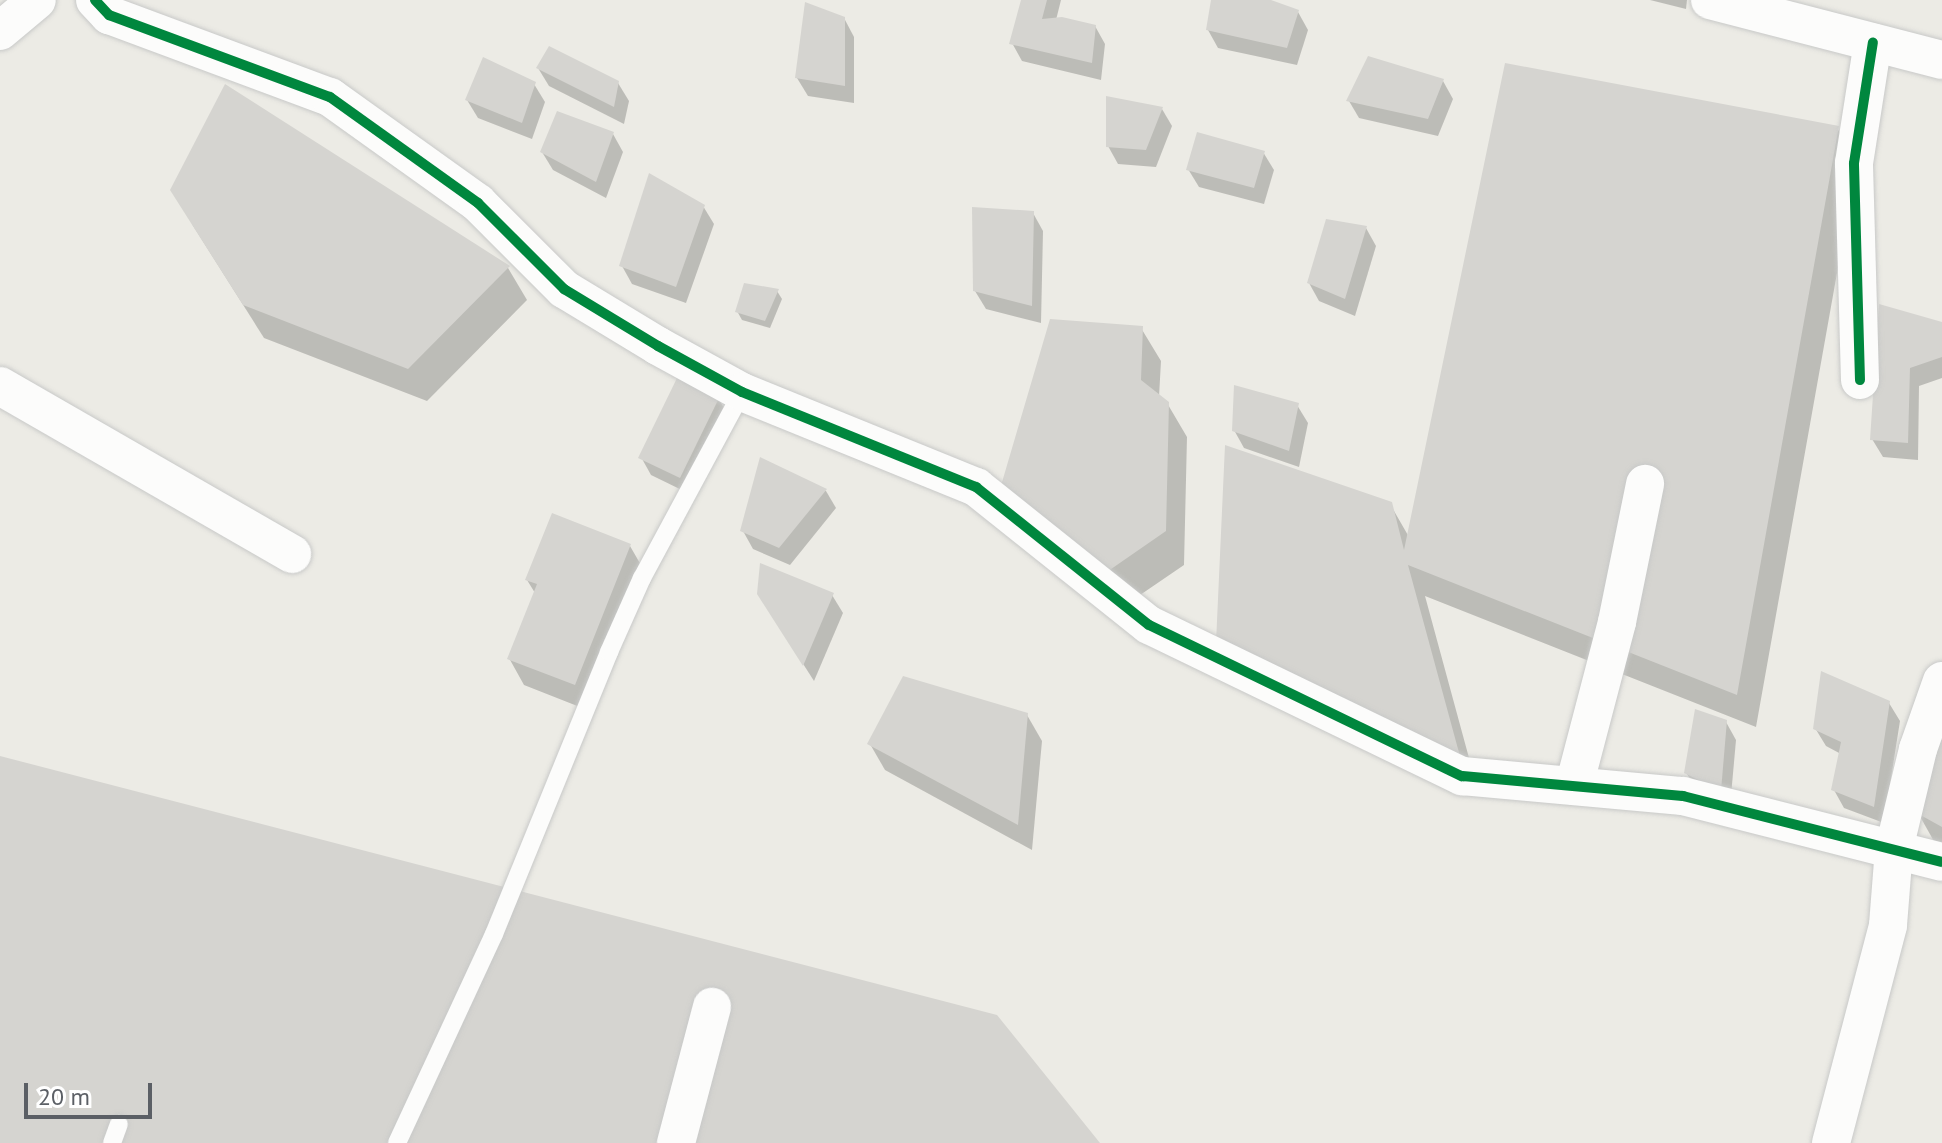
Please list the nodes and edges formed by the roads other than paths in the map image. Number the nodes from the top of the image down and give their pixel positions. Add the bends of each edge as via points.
1 (37, 0) edge
2 (95, 0) edge
3 (1710, 0) edge
4 (0, 31) edge
5 (1873, 42) junction
6 (1942, 60) edge
7 (1860, 380) dead end
8 (0, 386) edge
9 (742, 392) junction
10 (1645, 484) dead end
11 (292, 554) dead end
12 (1942, 681) edge
13 (1574, 786) junction
14 (1894, 849) junction
15 (1942, 862) edge
16 (712, 1007) dead end
17 (119, 1124) dead end
18 (112, 1143) edge
19 (397, 1143) edge
20 (676, 1143) edge
21 (1831, 1143) edge

1 - 4 street
2 - 9 street via 109,15 330,97 478,203 564,289
3 - 5 street
5 - 6 street
5 - 7 street via 1854,163
8 - 11 street
9 - 13 street via 976,487 1149,625 1462,776
9 - 19 lane via 642,578 494,934
10 - 13 street via 1617,622
12 - 14 street via 1918,749
13 - 14 street via 1683,796
14 - 15 street
14 - 21 street via 1888,925
16 - 20 street
17 - 18 lane

